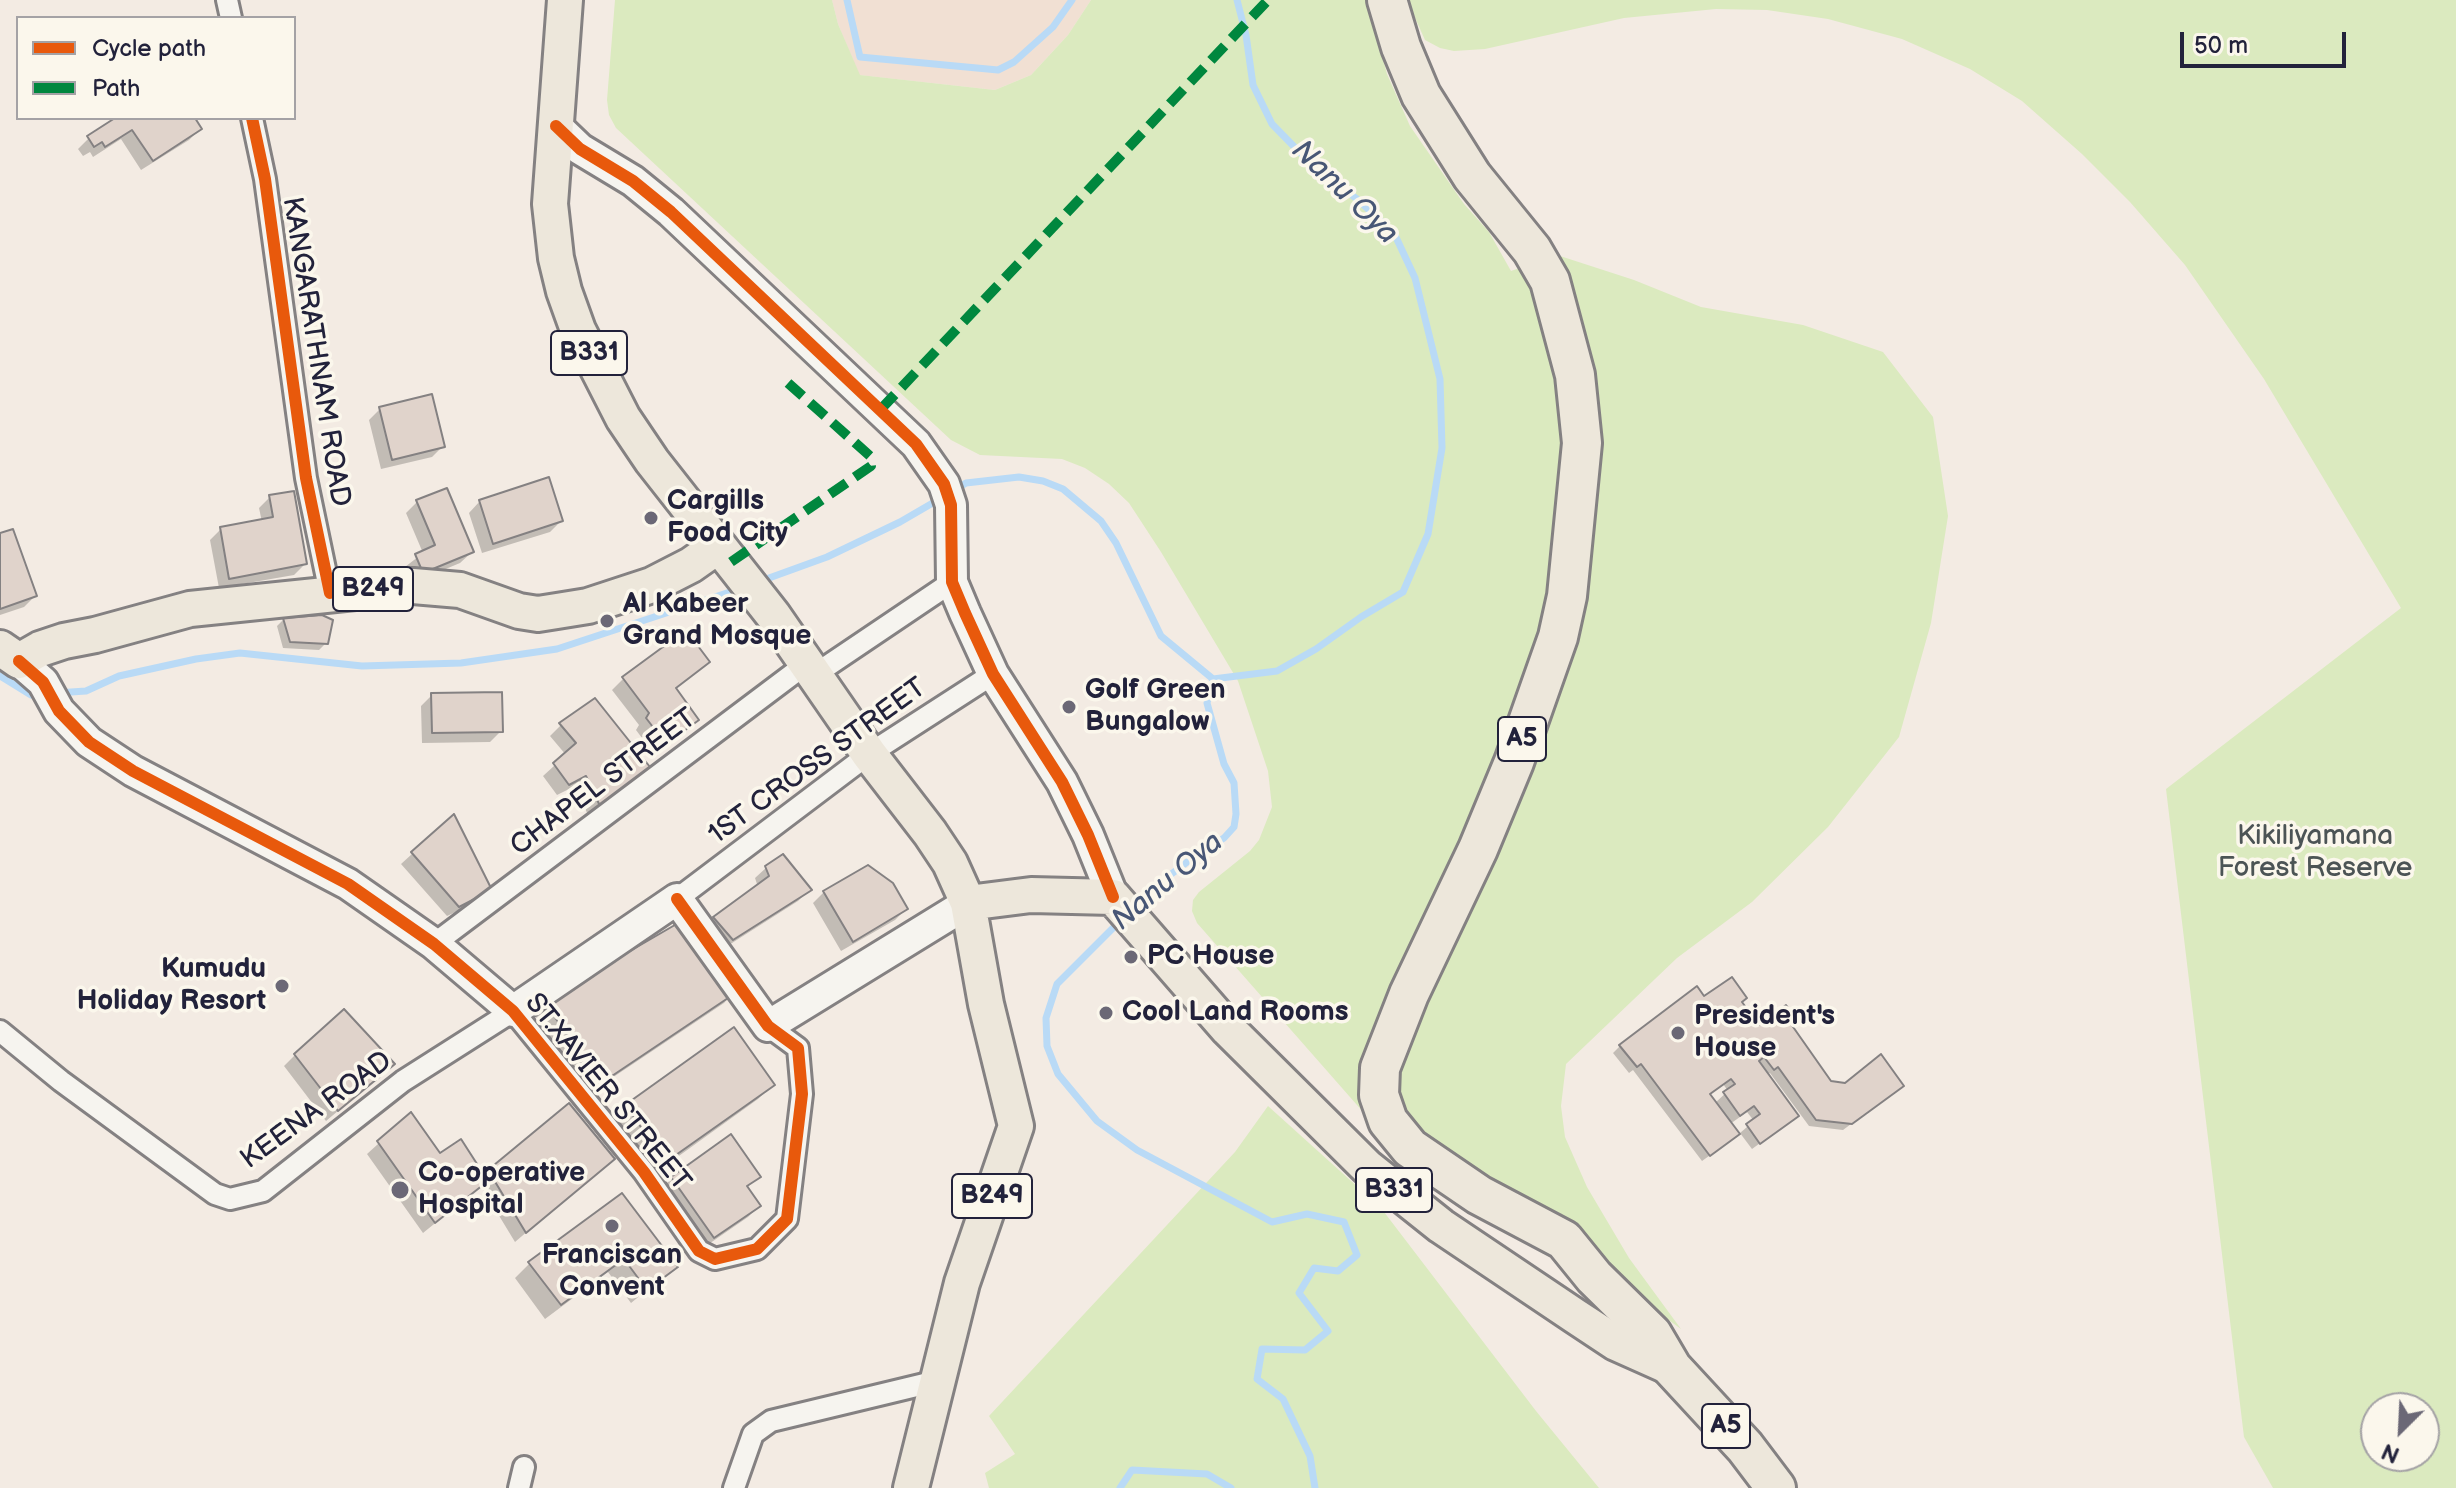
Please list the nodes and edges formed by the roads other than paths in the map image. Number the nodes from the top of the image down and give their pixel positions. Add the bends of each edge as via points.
1 (565, 0) edge
2 (1387, 0) edge
3 (252, 120) edge
4 (556, 126) junction
5 (725, 554) junction
6 (952, 582) junction
7 (330, 593) junction
8 (21, 664) edge
9 (810, 670) junction
10 (993, 674) junction
11 (869, 754) junction
12 (677, 899) junction
13 (1115, 900) junction
14 (968, 903) junction
15 (434, 944) junction
16 (513, 1011) junction
17 (768, 1026) junction
18 (0, 1031) edge
19 (1672, 1368) junction
20 (937, 1381) junction
21 (524, 1467) dead end
22 (519, 1488) edge
23 (734, 1488) edge
24 (911, 1488) edge
25 (1776, 1488) edge

1 - 4 main road, B331
2 - 19 highway, A5 via 1421,95 1472,176 1532,250 1550,281 1577,386 1582,443 1558,637 1514,762 1380,1068 1379,1095 1388,1121 1410,1148 1479,1195 1564,1240 1652,1334
3 - 7 street, KANGARATHNAM ROAD via 306,478
4 - 5 main road, B331 via 552,231 578,330 623,418
4 - 6 street via 702,239 916,444 947,494
5 - 7 main road, B249 via 652,585 548,613 519,611 479,594 440,587
5 - 9 main road, B331
6 - 9 street, CHAPEL STREET
6 - 10 street
7 - 8 main road, B249 via 190,609 64,641 40,649
8 - 15 street, ST.XAVIER STREET / B249 via 89,742 133,771 348,884
9 - 11 main road, B331
9 - 15 street, CHAPEL STREET
10 - 11 street, 1ST CROSS STREET
10 - 13 street via 1062,782
11 - 12 street, 1ST CROSS STREET
11 - 14 main road, B331 via 950,863
12 - 16 street
12 - 17 street
13 - 14 main road via 1031,895
13 - 19 main road, B331 via 1228,1029 1358,1159 1451,1234 1616,1343
14 - 17 street
14 - 20 main road, B249 via 1016,1126 962,1283
15 - 16 street, ST.XAVIER STREET / B249
16 - 17 street, ST.XAVIER STREET via 644,1172 699,1251 715,1259 757,1249 787,1219 802,1094 800,1063 798,1048
16 - 18 street, KEENA ROAD via 403,1081 263,1191 230,1199 215,1194
19 - 25 highway, A5
20 - 23 street via 771,1421 753,1434
20 - 24 main road, B249
21 - 22 street

